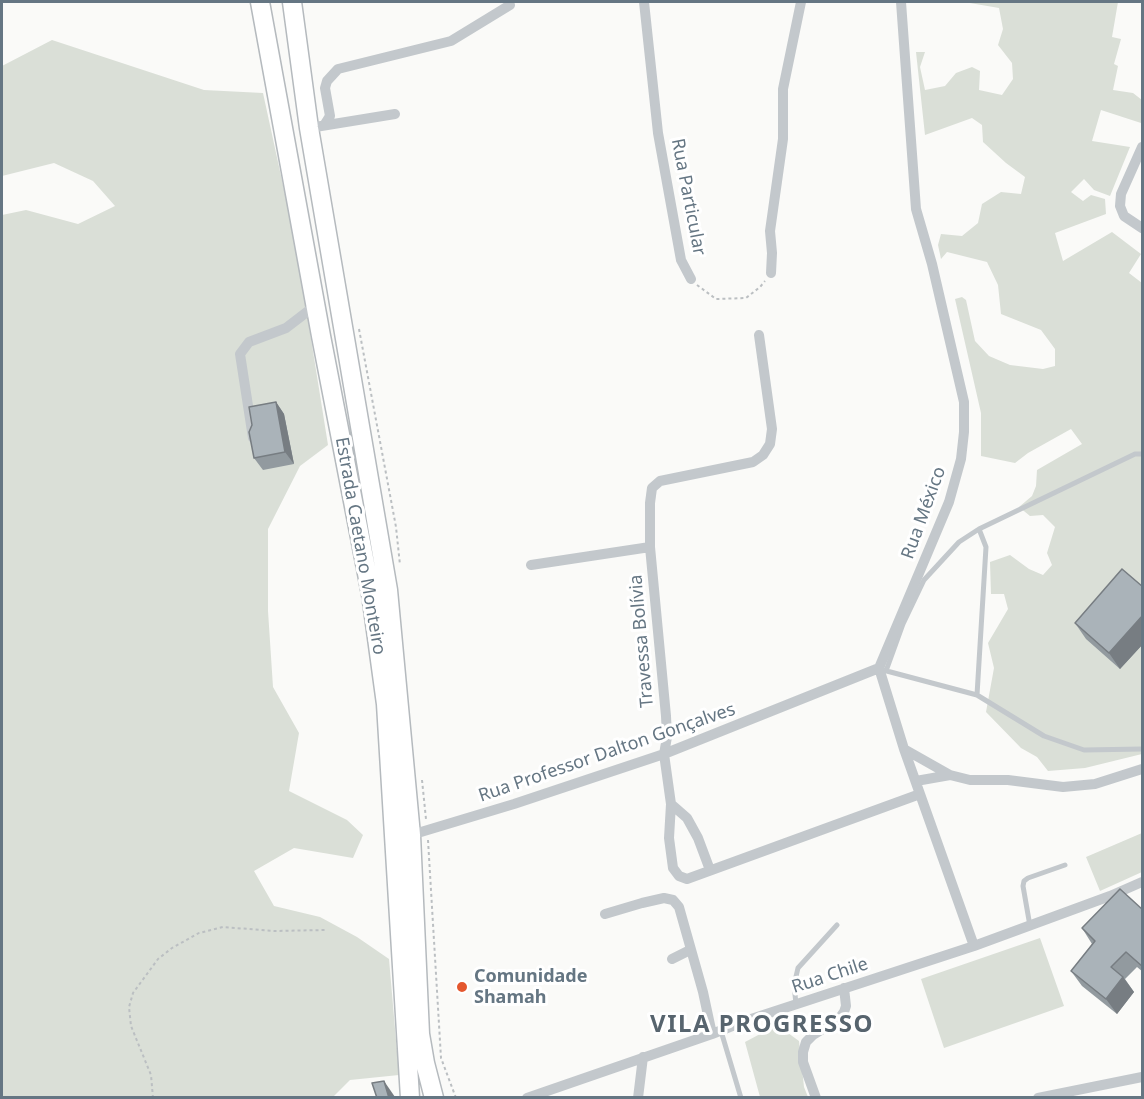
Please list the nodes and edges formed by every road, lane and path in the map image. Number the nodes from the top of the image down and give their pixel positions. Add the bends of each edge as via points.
1 (261, 2) edge
2 (292, 2) edge
3 (644, 2) edge
4 (801, 2) edge
5 (901, 2) edge
6 (510, 5) dead end
7 (297, 31) junction
8 (267, 34) junction
9 (395, 114) dead end
10 (317, 126) junction
11 (1143, 147) edge
12 (1140, 227) edge
13 (771, 273) joint
14 (691, 279) joint
15 (316, 305) junction
16 (759, 335) dead end
17 (254, 438) edge
18 (1143, 454) edge
19 (979, 529) junction
20 (650, 547) junction
21 (531, 565) dead end
22 (882, 669) junction
23 (977, 695) junction
24 (904, 749) junction
25 (1143, 749) edge
26 (664, 754) junction
27 (1143, 770) edge
28 (950, 774) junction
29 (916, 781) junction
30 (920, 794) junction
31 (671, 804) junction
32 (411, 835) junction
33 (1065, 865) dead end
34 (710, 870) junction
35 (1143, 882) edge
36 (605, 914) dead end
37 (837, 925) dead end
38 (1030, 926) junction
39 (326, 930) dead end
40 (974, 946) junction
41 (690, 950) junction
42 (672, 959) dead end
43 (844, 988) junction
44 (796, 1004) junction
45 (716, 1032) junction
46 (643, 1057) junction
47 (1143, 1077) edge
48 (153, 1098) edge
49 (410, 1098) edge
50 (434, 1098) edge
51 (527, 1098) edge
52 (638, 1098) edge
53 (741, 1098) edge
54 (816, 1098) edge
55 (1038, 1098) edge

1 - 8 main road, Estrada Caetano Monteiro
2 - 7 main road, Estrada Caetano Monteiro
3 - 14 street, Rua Particular via 658,133 681,260
4 - 13 street via 783,89 783,139 770,231
5 - 22 street, Rua México via 916,209 964,402 964,432 949,502
6 - 10 street via 451,41 338,69 325,88 330,116
7 - 8 main road via 290,24 281,23
7 - 10 main road, Estrada Caetano Monteiro
8 - 15 main road, Estrada Caetano Monteiro
9 - 10 street
10 - 32 main road, Estrada Caetano Monteiro via 388,590
11 - 12 street via 1121,194 1120,206 1124,216
13 - 14 path, Rua Particular via 746,298 716,299
15 - 17 street via 286,328 249,342 240,354
15 - 49 main road, Estrada Caetano Monteiro via 371,594 386,704
16 - 20 street, Travessa Bolívia via 772,429 770,444 753,462 660,481 652,488
18 - 19 lane via 1135,454
19 - 22 lane via 959,542 924,580
19 - 23 lane via 986,547
20 - 21 street, Travessa Bolívia
20 - 26 street, Travessa Bolívia via 666,716
22 - 23 lane
22 - 24 street
22 - 26 street, Rua Professor Dalton Gonçalves
23 - 25 lane via 1044,736 1084,750
24 - 28 street
24 - 29 street
26 - 31 street, Travessa Bolívia
26 - 32 street, Rua Professor Dalton Gonçalves
27 - 28 street via 1095,784 1063,787 970,780
28 - 29 street
29 - 30 street
30 - 34 street, Travessa Bolívia
30 - 40 street
31 - 34 street via 687,818
31 - 34 street, Travessa Bolívia via 669,838 673,868 687,879
32 - 50 main road, Estrada Caetano Monteiro via 419,1025
33 - 38 lane via 1024,881
35 - 38 street, Rua Chile
36 - 41 street via 664,898 673,900 679,907
37 - 44 lane via 798,968 794,985
38 - 40 street, Rua Chile
39 - 48 path via 223,927 199,933 158,958 133,993 129,1007 151,1076
40 - 43 street, Rua Chile
41 - 42 street
41 - 45 street
43 - 44 street, Rua Chile
43 - 54 street via 844,1012 813,1035 803,1052
44 - 45 street, Rua Chile
45 - 46 street, Rua Chile
45 - 53 lane
46 - 51 street, Rua Chile
46 - 52 street
47 - 55 street

